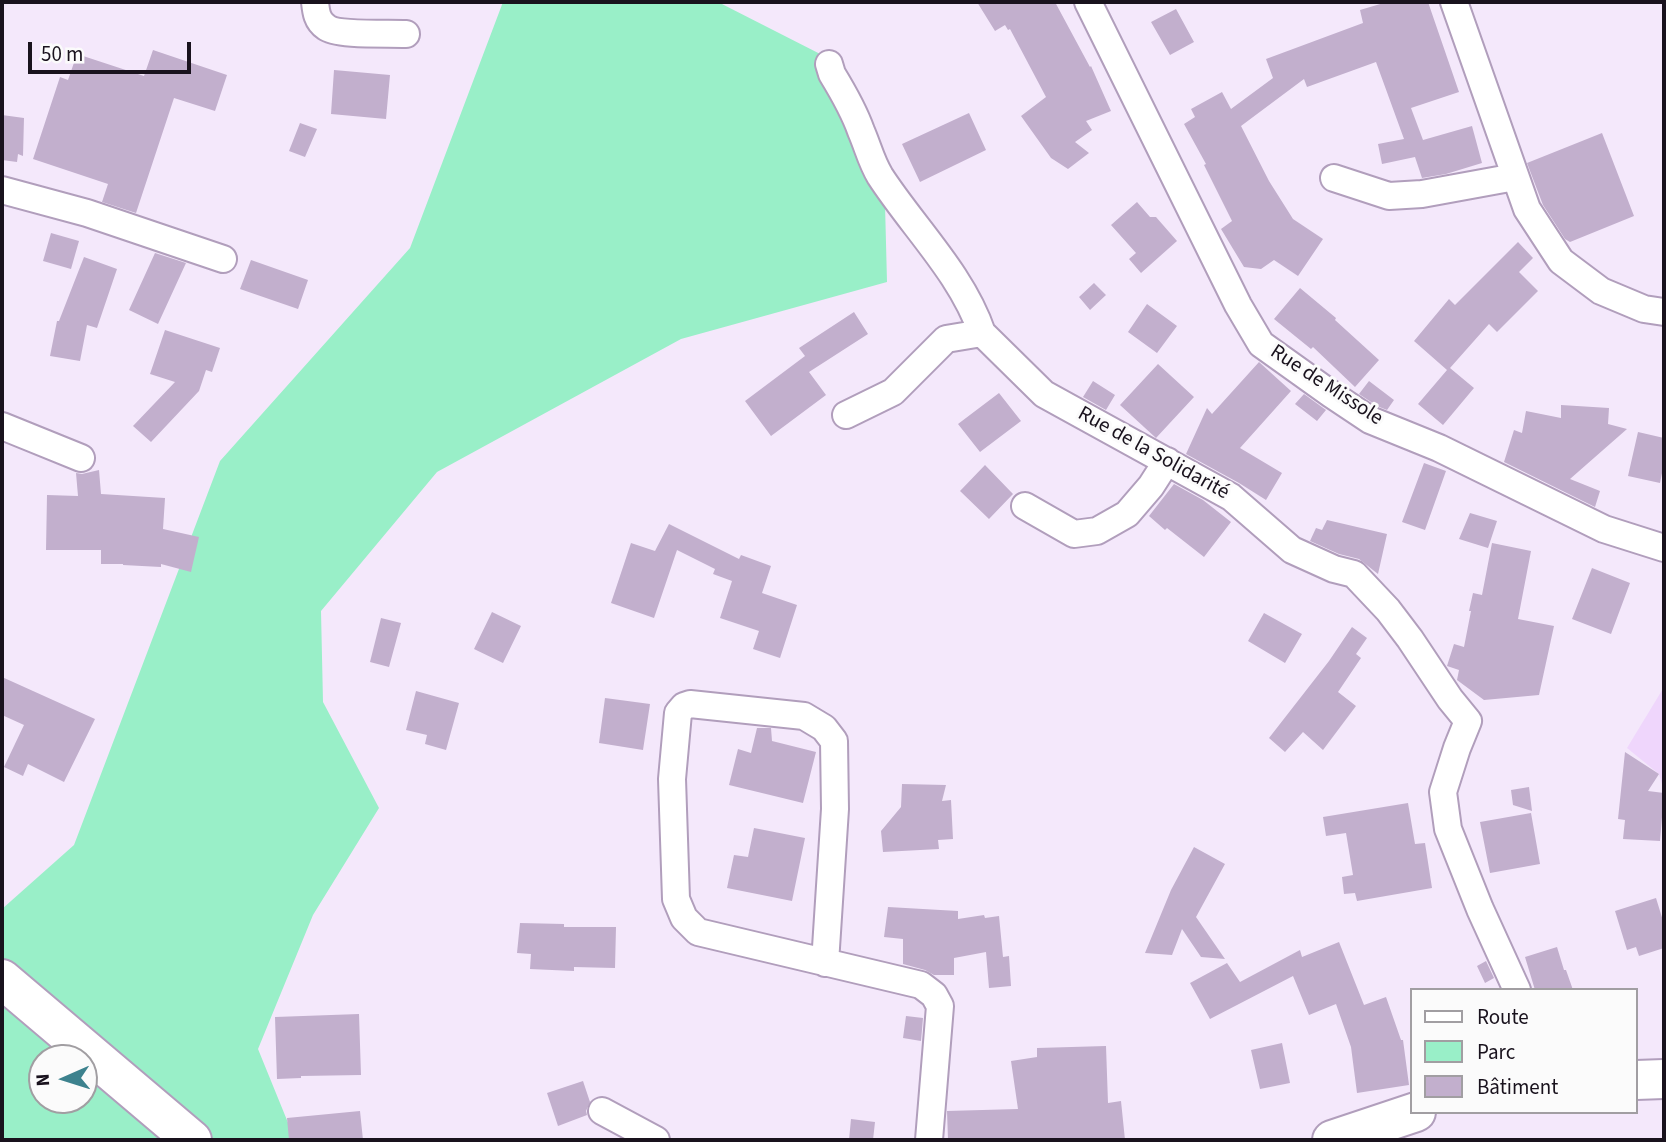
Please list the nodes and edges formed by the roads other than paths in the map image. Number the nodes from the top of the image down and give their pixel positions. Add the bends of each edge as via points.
1 (316, 2) edge
2 (1088, 2) edge
3 (1454, 2) edge
4 (406, 34) dead end
5 (829, 64) dead end
6 (1516, 177) junction
7 (1334, 178) dead end
8 (2, 190) edge
9 (223, 259) dead end
10 (1664, 312) edge
11 (982, 333) junction
12 (846, 415) dead end
13 (2, 426) edge
14 (80, 458) dead end
15 (1167, 461) junction
16 (1025, 506) dead end
17 (1664, 548) edge
18 (825, 963) junction
19 (2, 979) edge
20 (1516, 988) edge
21 (1664, 1079) edge
22 (1638, 1080) edge
23 (602, 1111) dead end
24 (1410, 1114) edge
25 (192, 1140) edge
26 (656, 1140) edge
27 (929, 1140) edge
28 (1332, 1140) edge

1 - 4 street via 320,20 337,33
2 - 17 street, Rue de Missole via 1261,344 1370,419 1604,529
3 - 6 street
5 - 11 street via 881,178 974,310
6 - 7 street via 1389,196
6 - 10 street via 1527,209 1561,261 1601,292
8 - 9 street
11 - 12 street via 946,339 893,392
11 - 15 street, Rue de la Solidarité via 1044,394
13 - 14 street
15 - 16 street via 1127,513 1097,531 1074,534
15 - 20 street, Rue de la Solidarité via 1231,497 1292,550 1354,575 1388,610 1468,721 1443,792 1448,829
18 - 18 street via 698,932 684,918 676,899 672,779 678,713 684,706 804,716 824,728 834,741 835,809
18 - 27 street via 921,985 934,995 940,1006
19 - 25 highway
21 - 22 highway
23 - 26 street
24 - 28 highway

